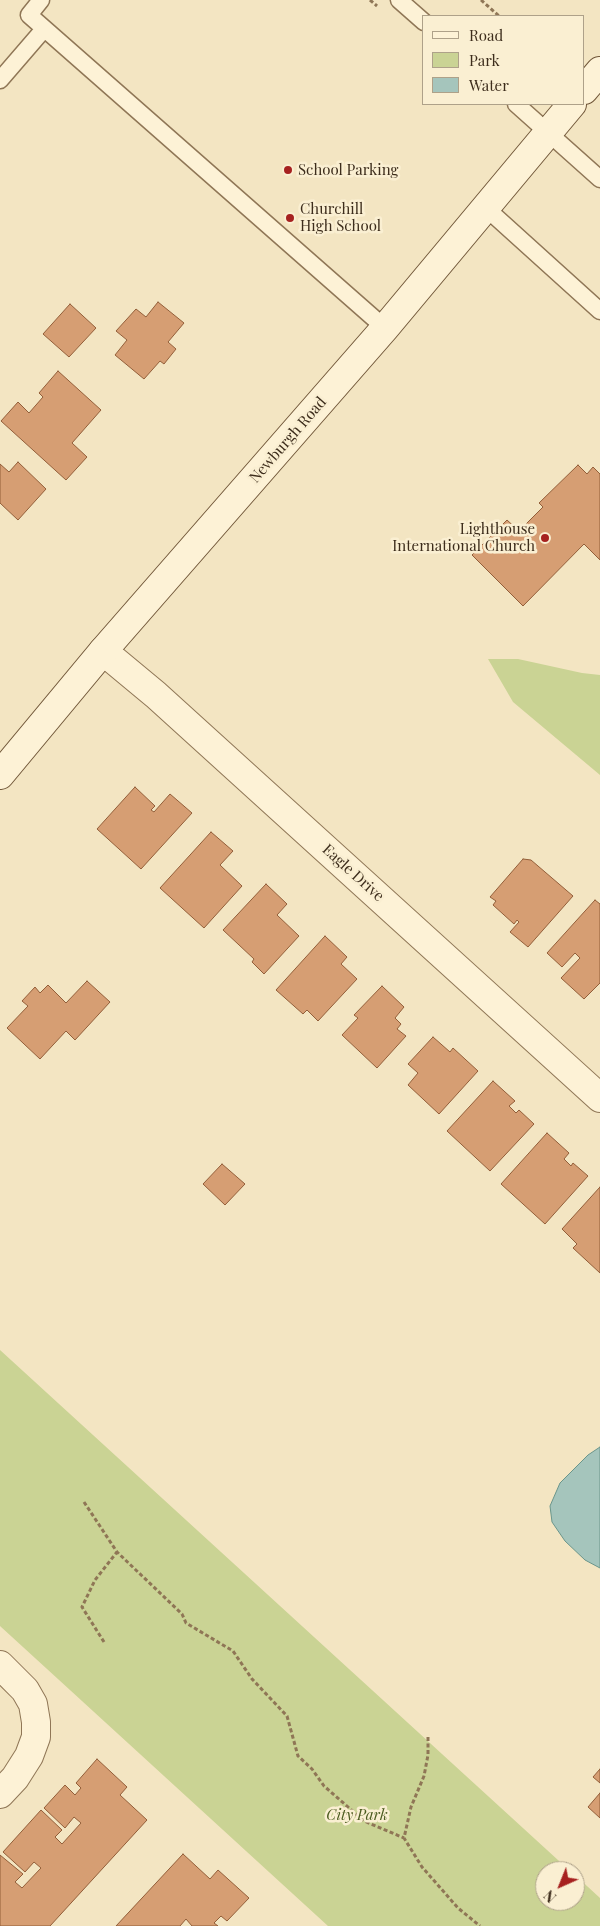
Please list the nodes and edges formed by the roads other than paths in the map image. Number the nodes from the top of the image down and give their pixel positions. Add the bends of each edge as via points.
1 (41, 0) edge
2 (399, 0) edge
3 (422, 20) edge
4 (44, 28) junction
5 (600, 71) edge
6 (0, 80) edge
7 (585, 89) edge
8 (517, 105) edge
9 (571, 105) edge
10 (548, 132) junction
11 (600, 179) edge
12 (486, 208) junction
13 (600, 311) edge
14 (385, 328) junction
15 (104, 651) junction
16 (0, 775) edge
17 (600, 1098) edge
18 (0, 1665) edge
19 (0, 1794) edge

1 - 4 lane via 29,15
2 - 3 lane
4 - 6 lane
4 - 14 lane
5 - 7 main road
8 - 10 lane
9 - 10 main road, Newburgh Road
10 - 11 lane
10 - 12 main road, Newburgh Road
12 - 13 lane
12 - 14 main road, Newburgh Road
14 - 15 main road, Newburgh Road
15 - 16 main road, Newburgh Road
15 - 17 main road, Eagle Drive
18 - 19 main road via 25,1690 33,1704 36,1737 29,1756

